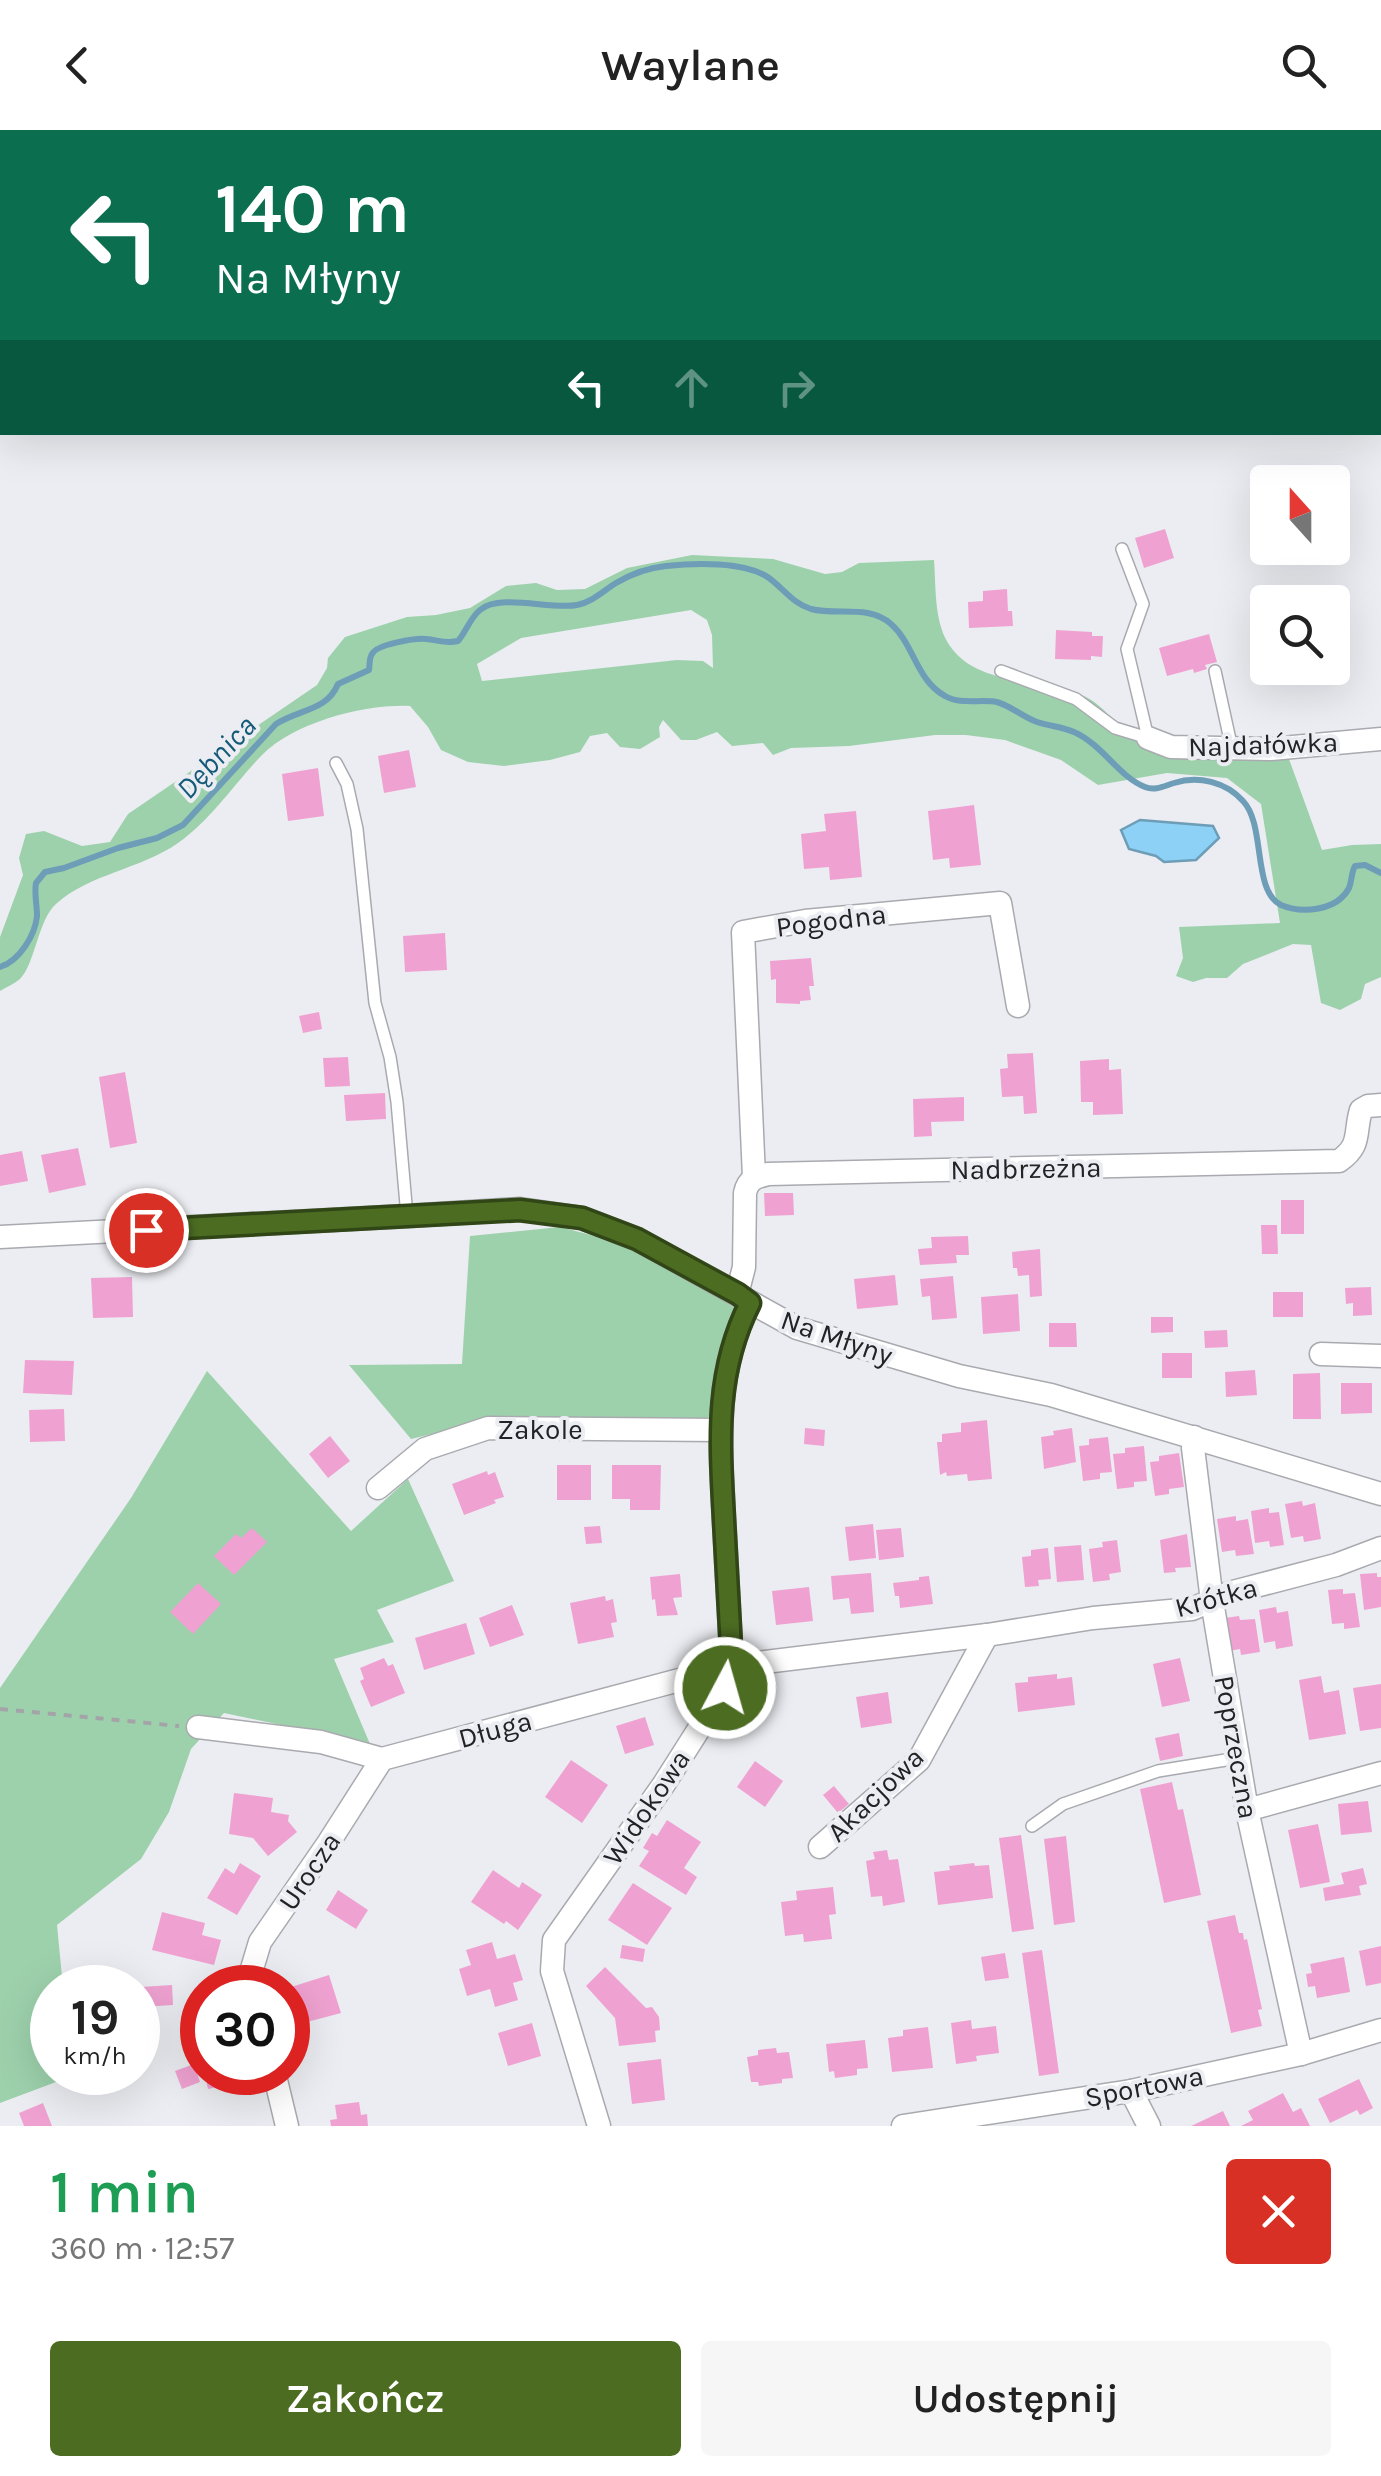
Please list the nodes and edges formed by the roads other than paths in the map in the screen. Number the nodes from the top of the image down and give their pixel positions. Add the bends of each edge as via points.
1 (1122, 549) dead end
2 (1215, 671) dead end
3 (1001, 672) dead end
4 (1148, 738) junction
5 (1381, 738) edge
6 (1232, 749) junction
7 (336, 763) dead end
8 (1018, 1006) dead end
9 (1381, 1104) edge
10 (754, 1177) junction
11 (407, 1216) junction
12 (0, 1237) edge
13 (744, 1298) junction
14 (1321, 1354) dead end
15 (1381, 1356) edge
16 (720, 1430) junction
17 (1194, 1437) junction
18 (378, 1488) dead end
19 (1381, 1494) edge
20 (1381, 1548) edge
21 (1212, 1601) junction
22 (987, 1635) junction
23 (732, 1666) junction
24 (198, 1728) road end
25 (1238, 1758) junction
26 (382, 1759) junction
27 (1381, 1773) edge
28 (1248, 1810) junction
29 (1032, 1826) dead end
30 (820, 1847) dead end
31 (254, 1965) edge
32 (1381, 2030) edge
33 (1300, 2054) junction
34 (1131, 2091) junction
35 (280, 2095) edge
36 (288, 2126) edge
37 (599, 2126) edge
38 (903, 2126) edge
39 (1149, 2126) edge

1 - 4 lane via 1143,604 1127,650
2 - 6 lane
3 - 4 lane via 1076,700 1115,728
4 - 6 street, Najdałówka via 1170,747
5 - 6 street, Najdałówka
7 - 11 lane via 357,829 375,1003 398,1102
8 - 10 street, Pogodna via 1000,903 743,932
9 - 10 street, Nadbrzeżna via 1360,1110 1357,1138 1339,1161
10 - 13 street via 744,1192
11 - 12 street, Na Młyny
11 - 13 street, Na Młyny via 520,1210 582,1218 637,1239
13 - 16 street, Widokowa via 725,1372
13 - 17 street, Na Młyny via 797,1328
14 - 15 street
16 - 18 street, Zakole via 488,1428 425,1449
16 - 23 street, Widokowa
17 - 19 street, Na Młyny
17 - 21 street, Poprzeczna
20 - 21 street, Krótka
21 - 22 street, Krótka
21 - 25 street, Poprzeczna
22 - 23 street, Długa
22 - 30 street, Akacjowa via 919,1760
23 - 26 street, Długa
23 - 37 street, Widokowa via 664,1784 554,1940 552,1970
24 - 26 street via 321,1742
25 - 28 street, Poprzeczna
25 - 29 lane via 1158,1771 1063,1804
26 - 31 street, Urocza via 260,1942
27 - 28 street
28 - 33 street, Poprzeczna
32 - 33 street, Sportowa
33 - 34 street, Sportowa
34 - 38 street, Sportowa
34 - 39 street
35 - 36 street

